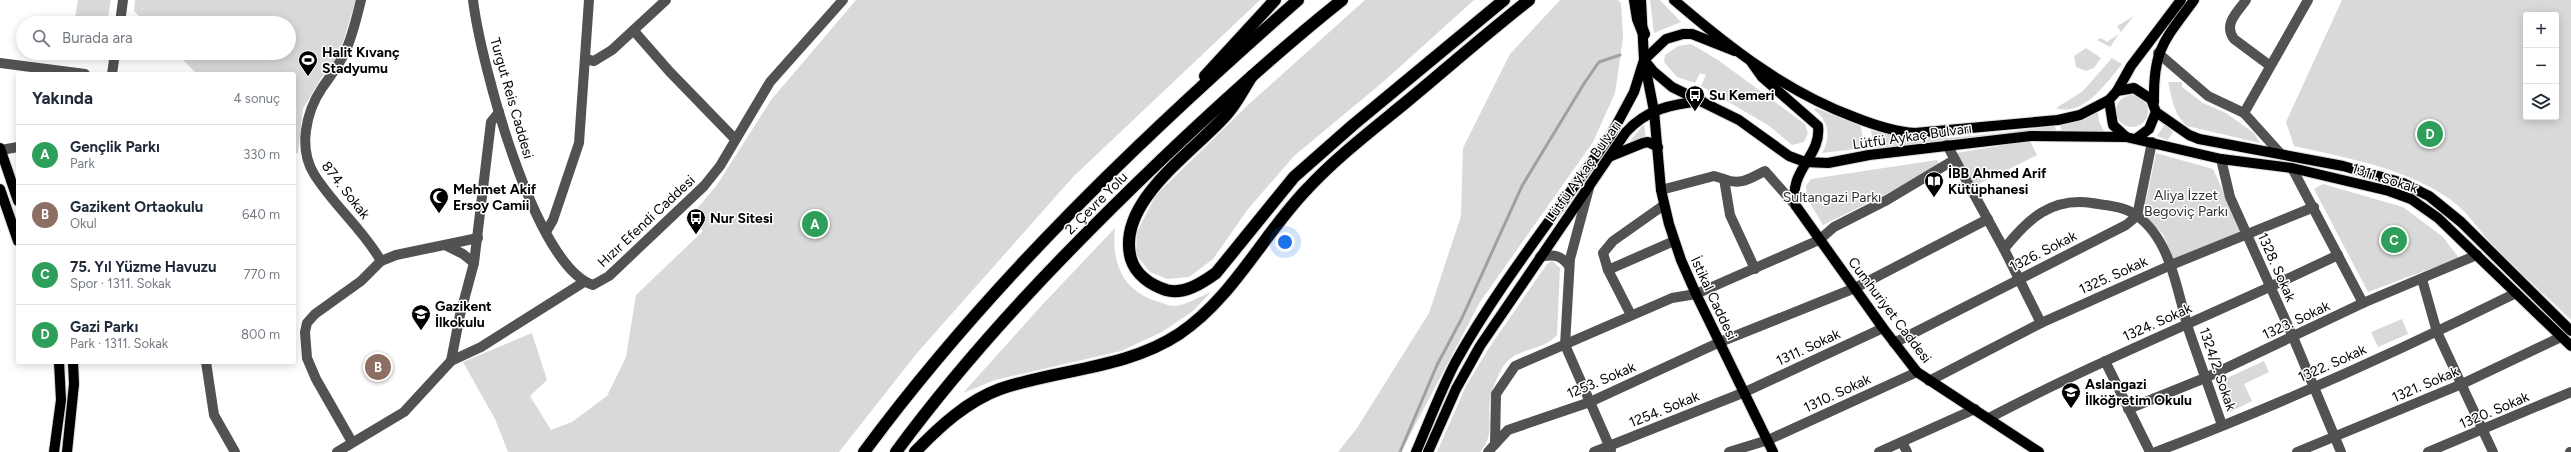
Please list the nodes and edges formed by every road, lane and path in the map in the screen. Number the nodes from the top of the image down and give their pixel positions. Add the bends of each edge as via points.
1 (123, 0) edge
2 (362, 0) edge
3 (473, 0) edge
4 (589, 0) edge
5 (666, 0) edge
6 (843, 0) edge
7 (1275, 0) edge
8 (1298, 0) edge
9 (1342, 0) edge
10 (1504, 0) edge
11 (1529, 0) edge
12 (1635, 0) edge
13 (1641, 0) edge
14 (1674, 0) edge
15 (2181, 0) edge
16 (2194, 0) edge
17 (2246, 0) edge
18 (2308, 0) edge
19 (121, 16) edge
20 (634, 30) junction
21 (1644, 34) junction
22 (1735, 51) junction
23 (2158, 53) junction
24 (585, 59) junction
25 (114, 60) edge
26 (1644, 60) junction
27 (0, 63) edge
28 (1752, 63) junction
29 (2269, 65) junction
30 (70, 72) edge
31 (112, 72) edge
32 (1252, 76) junction
33 (2117, 90) junction
34 (2109, 100) junction
35 (1703, 101) junction
36 (2155, 107) junction
37 (1178, 108) junction
38 (1654, 111) junction
39 (499, 112) junction
40 (2244, 113) junction
41 (2126, 137) junction
42 (2137, 138) junction
43 (735, 139) junction
44 (2152, 142) junction
45 (1946, 145) junction
46 (16, 147) edge
47 (1658, 147) junction
48 (0, 149) edge
49 (2280, 153) junction
50 (1610, 157) junction
51 (2221, 159) junction
52 (1954, 160) junction
53 (1805, 162) junction
54 (2292, 168) junction
55 (1724, 179) junction
56 (1590, 187) junction
57 (0, 189) edge
58 (1661, 190) junction
59 (16, 195) edge
60 (1664, 205) junction
61 (1796, 206) junction
62 (2314, 207) junction
63 (2137, 216) junction
64 (1988, 220) junction
65 (546, 232) junction
66 (16, 235) edge
67 (2247, 235) junction
68 (478, 238) junction
69 (1820, 240) junction
70 (1674, 241) junction
71 (447, 246) junction
72 (2004, 249) junction
73 (2338, 255) junction
74 (2477, 255) junction
75 (1540, 257) junction
76 (381, 261) junction
77 (474, 263) junction
78 (2171, 265) junction
79 (1569, 266) junction
80 (1755, 269) junction
81 (1608, 270) junction
82 (2020, 279) junction
83 (2422, 279) junction
84 (584, 282) junction
85 (2271, 287) junction
86 (1855, 288) junction
87 (2516, 293) junction
88 (1696, 294) junction
89 (2363, 303) junction
90 (1631, 315) junction
91 (2041, 323) junction
92 (2187, 324) junction
93 (1883, 328) junction
94 (2571, 331) edge
95 (2437, 332) junction
96 (2293, 337) junction
97 (2561, 337) junction
98 (1720, 342) junction
99 (1894, 343) junction
100 (1566, 345) junction
101 (2571, 346) edge
102 (451, 361) junction
103 (2105, 361) junction
104 (59, 364) edge
105 (72, 364) edge
106 (206, 364) edge
107 (1917, 372) junction
108 (2205, 378) junction
109 (1929, 381) junction
110 (2462, 384) junction
111 (2314, 387) junction
112 (1745, 392) junction
113 (2571, 392) edge
114 (1590, 402) junction
115 (1976, 409) junction
116 (2128, 409) junction
117 (1989, 418) junction
118 (2222, 425) junction
119 (2484, 430) junction
120 (2334, 437) junction
121 (1768, 440) junction
122 (352, 442) junction
123 (1902, 442) junction
124 (2183, 447) edge
125 (1492, 448) edge
126 (1610, 449) edge
127 (54, 452) edge
128 (67, 452) edge
129 (235, 452) edge
130 (337, 452) edge
131 (864, 452) edge
132 (896, 452) edge
133 (915, 452) edge
134 (1416, 452) edge
135 (1428, 452) edge
136 (1594, 452) edge
137 (1729, 452) edge
138 (1773, 452) edge
139 (1879, 452) edge
140 (1907, 452) edge
141 (2039, 452) edge
142 (2150, 452) edge
143 (2156, 452) edge
144 (2297, 452) edge
145 (2341, 452) edge
146 (2428, 452) edge
147 (2493, 452) edge

1 - 19 street
2 - 76 street, 874. Sokak via 347,49 311,108 305,149 314,175
3 - 39 street, Turgut Reis Caddesi
4 - 24 street
5 - 20 street
6 - 43 street, Hızır Efendi Caddesi via 770,82
7 - 37 highway via 1239,37
8 - 37 highway, 2. Çevre Yolu
9 - 32 highway, 2. Çevre Yolu
10 - 32 highway via 1294,177 1216,273 1201,284 1185,290 1170,291 1160,288 1144,278 1132,262 1128,239 1136,215 1146,198 1172,168 1228,114
11 - 133 highway via 1309,186 1230,286 1198,320 1158,345 1124,358 998,390 959,413
12 - 21 highway
13 - 21 main road
14 - 22 main road
15 - 33 main road via 2131,66
16 - 23 main road
17 - 29 street via 2230,23 2230,33 2234,39
18 - 29 street
20 - 24 street via 603,57 594,61
20 - 43 street via 669,71
21 - 26 main road
22 - 26 main road via 1692,34 1683,34 1666,39
22 - 28 main road, Lütfü Aykaç Bulvarı
23 - 36 main road via 2154,75
23 - 40 street via 2208,96
24 - 65 street via 579,143 553,220
25 - 31 street
26 - 35 main road via 1666,84
26 - 38 main road, İstikal Caddesi
26 - 134 main road, Lütfü Aykaç Bulvarı via 1634,92 1612,133 1506,285 1456,363
27 - 30 street
28 - 34 main road, Lütfü Aykaç Bulvarı via 1809,99 1869,123 1903,133 2063,119 2080,115
28 - 53 main road, Cumhuriyet Caddesi via 1762,77 1818,126 1816,143
29 - 40 street
32 - 132 highway, 2. Çevre Yolu via 1137,183 1044,276 941,393
33 - 34 main road
33 - 36 main road via 2134,88 2142,91
34 - 41 main road via 2113,125
35 - 38 main road, Lütfü Aykaç Bulvarı via 1679,103
35 - 53 main road, Lütfü Aykaç Bulvarı via 1739,120 1789,156
36 - 42 main road via 2149,129
36 - 49 main road, 1311. Sokak via 2188,135
37 - 131 highway, 2. Çevre Yolu via 1095,186 1031,253 913,388
38 - 47 main road, İstikal Caddesi
38 - 50 main road, Lütfü Aykaç Bulvarı via 1632,126
39 - 65 street, Turgut Reis Caddesi via 517,165
39 - 68 street via 491,122
40 - 49 street
41 - 42 main road
41 - 45 main road, Lütfü Aykaç Bulvarı via 2046,135
42 - 44 main road, 1311. Sokak
43 - 84 street, Hızır Efendi Caddesi via 720,166 679,210 609,276 593,285
44 - 51 main road, 1311. Sokak
44 - 63 street
45 - 52 street
45 - 53 main road, Lütfü Aykaç Bulvarı via 1828,163
46 - 48 street
47 - 50 main road via 1648,142 1643,143
47 - 58 main road, İstikal Caddesi
48 - 59 main road
49 - 94 main road, 1311. Sokak via 2374,174 2403,183 2429,196 2462,222
50 - 56 main road, Lütfü Aykaç Bulvarı
51 - 54 main road, 1311. Sokak
51 - 67 street, 1328. Sokak via 2230,197
52 - 64 street
52 - 69 street via 1887,200 1834,227
53 - 61 main road, Cumhuriyet Caddesi via 1793,188
54 - 62 street
54 - 74 main road, 1311. Sokak via 2352,181 2411,199 2443,222
55 - 58 street via 1714,176
55 - 61 street via 1743,182 1765,171
55 - 80 street via 1730,215
56 - 75 main road, Lütfü Aykaç Bulvarı
56 - 79 street
57 - 66 main road
58 - 60 main road, İstikal Caddesi
60 - 70 main road, İstikal Caddesi
60 - 81 street via 1613,240 1603,253
61 - 69 main road, Cumhuriyet Caddesi
62 - 67 street, 1325. Sokak
62 - 73 street
63 - 72 street via 2124,208 2087,203 2052,205 2024,224
63 - 78 street, 1324/2. Sokak via 2156,236
63 - 82 street, 1326. Sokak via 2126,225
64 - 72 street
64 - 86 street, 1253. Sokak
65 - 84 street, Turgut Reis Caddesi via 564,262
67 - 78 street, 1325. Sokak
67 - 85 street, 1328. Sokak
68 - 71 street
68 - 77 street
69 - 80 street
69 - 86 main road, Cumhuriyet Caddesi
70 - 81 street
70 - 88 main road, İstikal Caddesi
71 - 76 street via 396,255
71 - 77 street
72 - 82 street
73 - 85 street, 1324. Sokak
73 - 89 street
74 - 83 street, 1323. Sokak
74 - 87 main road, 1311. Sokak
75 - 79 street via 1556,255
75 - 135 main road, Lütfü Aykaç Bulvarı via 1465,369
76 - 122 street via 362,281 315,314 307,323 305,332 306,358
77 - 102 street
78 - 91 street, 1325. Sokak
78 - 92 street, 1324/2. Sokak
79 - 100 street
80 - 88 street
81 - 90 street
82 - 91 street
82 - 99 street, 1326. Sokak
83 - 89 street, 1323. Sokak
83 - 95 street
84 - 102 street, Hızır Efendi Caddesi via 481,347
85 - 92 street, 1324. Sokak
85 - 96 street, 1328. Sokak
86 - 93 main road, Cumhuriyet Caddesi
86 - 98 street, 1253. Sokak
87 - 95 street, 1322. Sokak
87 - 97 main road, 1311. Sokak
88 - 90 street via 1672,298
88 - 98 main road, İstikal Caddesi
89 - 96 street, 1323. Sokak
90 - 100 street
91 - 109 street, 1325. Sokak
92 - 103 street, 1324. Sokak
92 - 108 street, 1324/2. Sokak
93 - 99 main road, Cumhuriyet Caddesi
93 - 112 street, 1311. Sokak
95 - 110 street
95 - 111 street, 1322. Sokak
96 - 108 street, 1323. Sokak
96 - 111 street, 1328. Sokak
97 - 101 main road, 1311. Sokak
97 - 110 street, 1321. Sokak
98 - 112 main road, İstikal Caddesi
98 - 114 street, 1253. Sokak
99 - 107 main road, Cumhuriyet Caddesi
100 - 114 street
100 - 125 street via 1515,366 1496,394
102 - 122 street, Hızır Efendi Caddesi via 404,412
103 - 116 street
103 - 117 street, 1324. Sokak
104 - 127 main road via 61,400
105 - 128 main road via 74,384
106 - 129 street via 214,415
107 - 109 main road, Cumhuriyet Caddesi
107 - 121 street, 1310. Sokak
108 - 116 street, 1323. Sokak
108 - 118 street, 1324/2. Sokak
109 - 115 main road, Cumhuriyet Caddesi
110 - 119 street
110 - 120 street, 1321. Sokak
111 - 118 street, 1322. Sokak
111 - 120 street, 1328. Sokak
112 - 121 main road, İstikal Caddesi
112 - 126 street, 1254. Sokak
113 - 119 street, 1320. Sokak
114 - 125 street, 1253. Sokak via 1508,430
114 - 126 street
115 - 117 main road, Cumhuriyet Caddesi
115 - 123 street
116 - 142 street
117 - 141 main road, Cumhuriyet Caddesi
118 - 124 street, 1322. Sokak
119 - 146 street, 1320. Sokak
119 - 147 street
120 - 144 street, 1321. Sokak
120 - 145 street, 1328. Sokak
121 - 137 street, 1310. Sokak
121 - 138 main road, İstikal Caddesi
122 - 130 street, Hızır Efendi Caddesi
123 - 139 street
123 - 140 street
124 - 143 street, 1322. Sokak
126 - 136 street, 1254. Sokak

